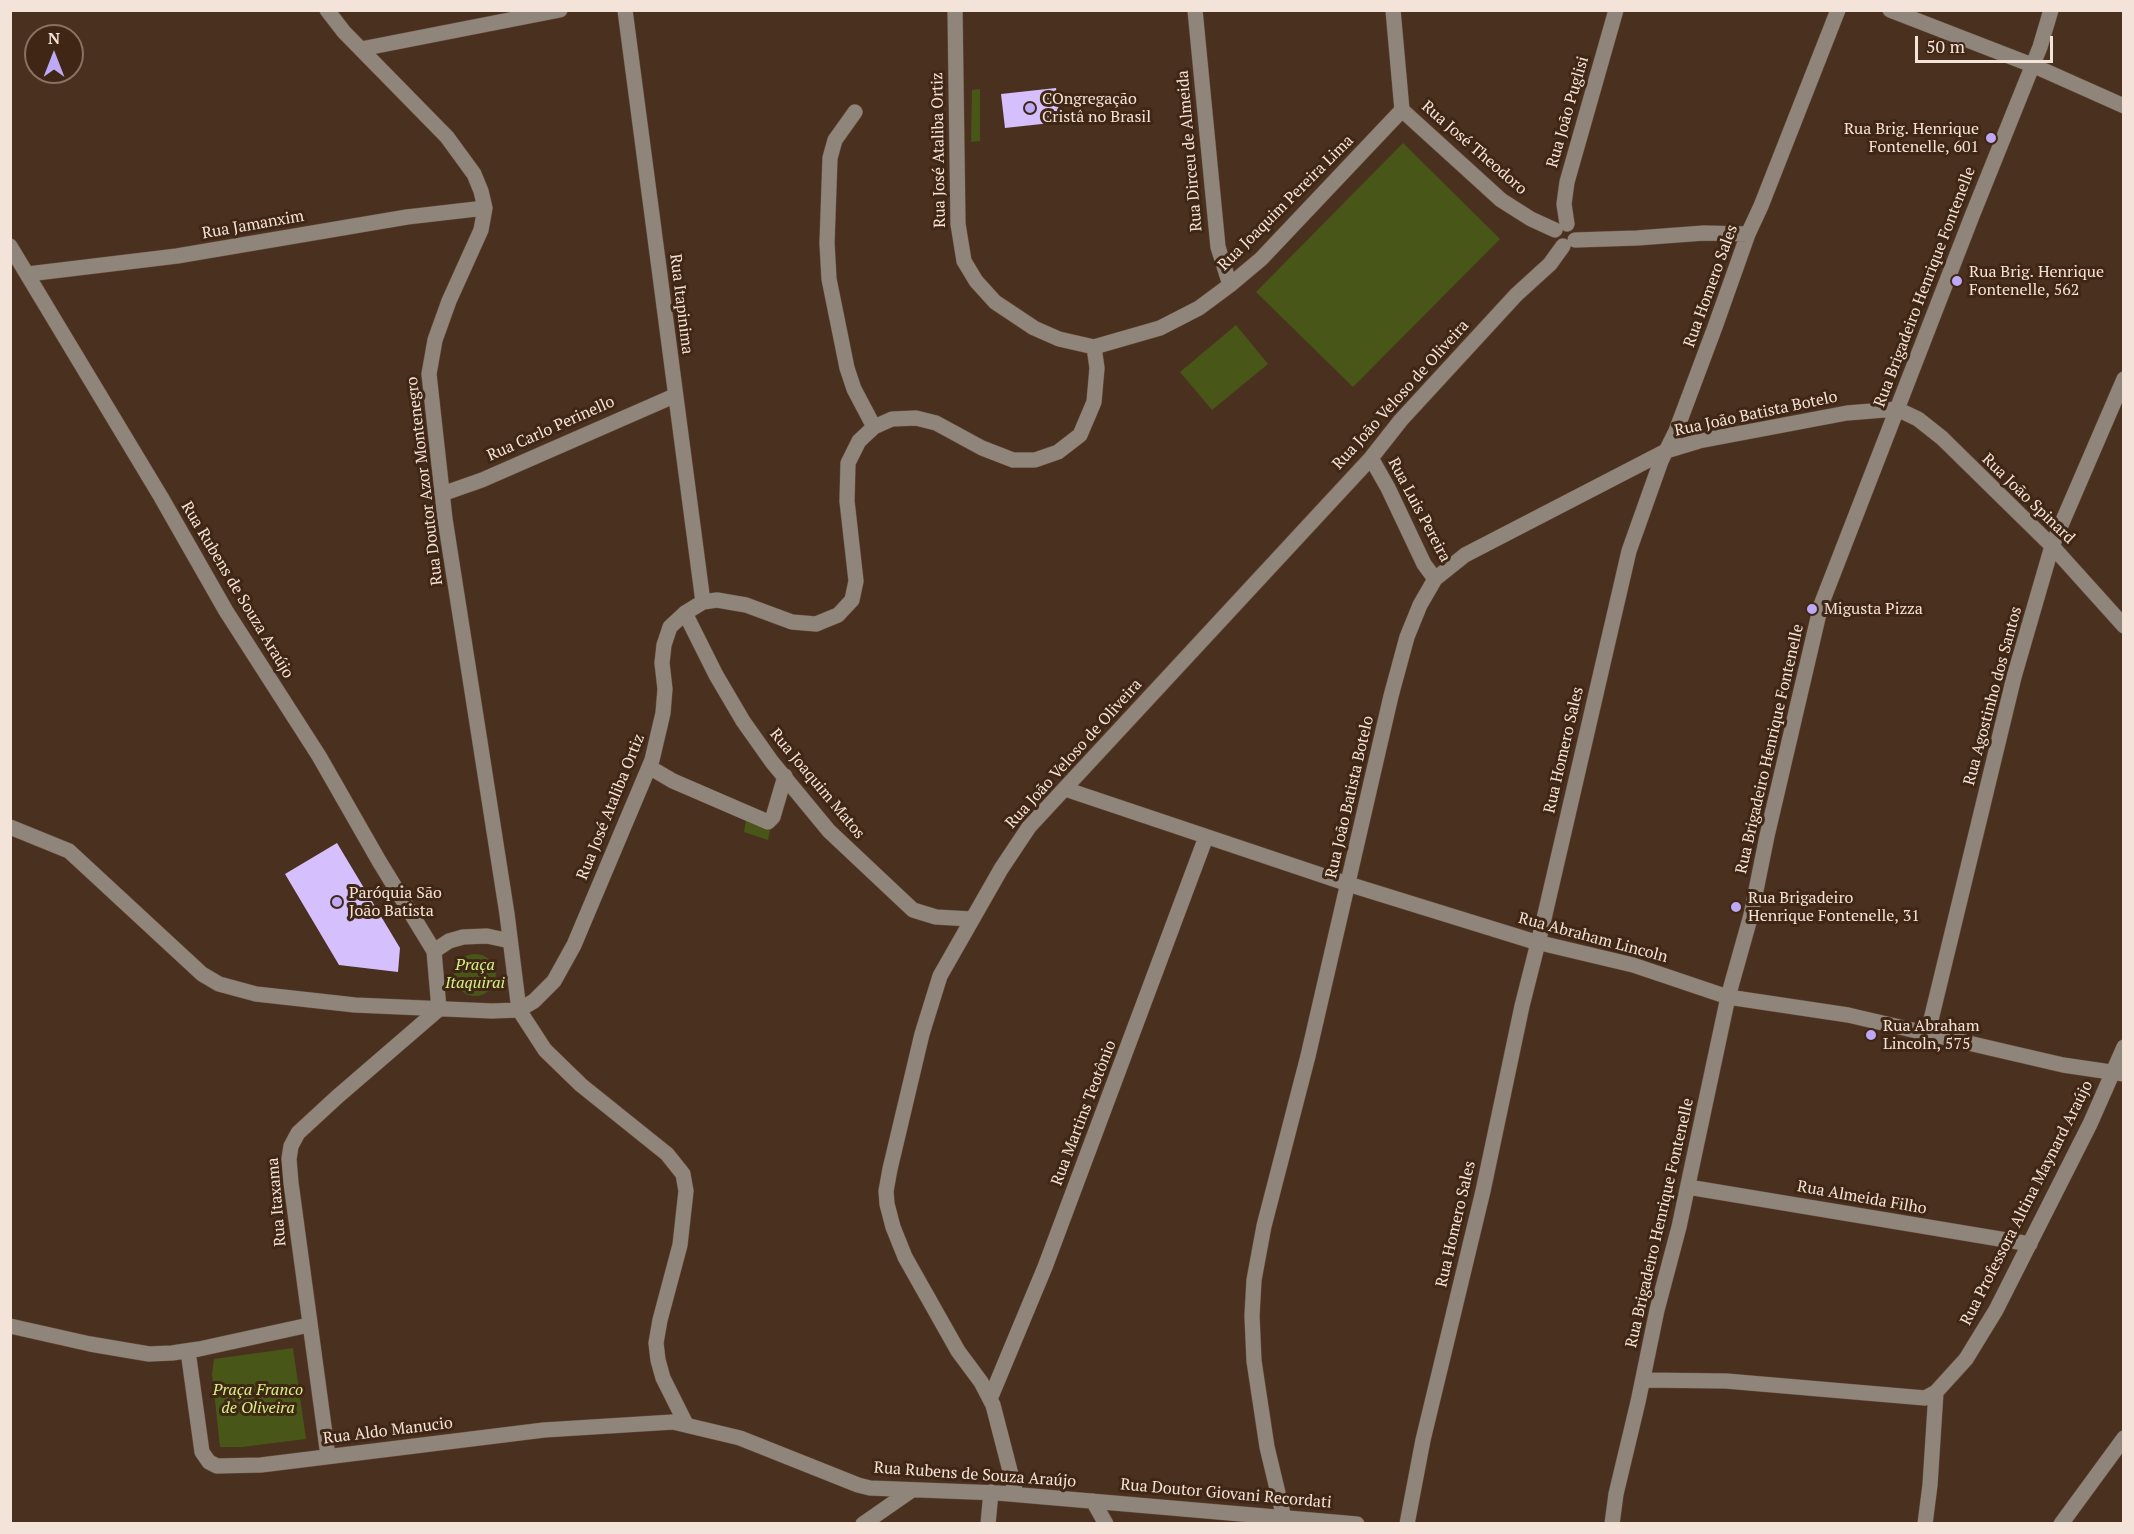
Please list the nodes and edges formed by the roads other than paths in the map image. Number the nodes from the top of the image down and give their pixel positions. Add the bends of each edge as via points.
1 (327, 10) edge
2 (560, 10) edge
3 (624, 10) edge
4 (955, 10) edge
5 (1195, 10) edge
6 (1393, 10) edge
7 (1616, 10) edge
8 (1838, 10) edge
9 (1890, 10) edge
10 (2051, 10) edge
11 (361, 49) junction
12 (2032, 65) junction
13 (2124, 106) edge
14 (1402, 110) junction
15 (855, 112) dead end
16 (485, 208) junction
17 (1561, 227) junction
18 (1748, 234) junction
19 (1569, 243) junction
20 (10, 246) edge
21 (28, 274) junction
22 (1230, 285) junction
23 (1094, 347) junction
24 (2124, 380) edge
25 (674, 396) junction
26 (1897, 409) junction
27 (874, 427) junction
28 (1666, 451) junction
29 (1371, 458) junction
30 (442, 494) junction
31 (2052, 546) junction
32 (1435, 579) junction
33 (703, 602) junction
34 (685, 613) junction
35 (2124, 626) edge
36 (649, 767) junction
37 (785, 776) junction
38 (1065, 789) junction
39 (10, 827) edge
40 (1206, 837) junction
41 (1348, 884) junction
42 (971, 919) junction
43 (510, 941) junction
44 (1538, 942) junction
45 (434, 951) junction
46 (1728, 997) junction
47 (439, 1009) junction
48 (519, 1010) junction
49 (1928, 1032) junction
50 (2124, 1047) edge
51 (2118, 1074) edge
52 (1688, 1187) junction
53 (2030, 1244) junction
54 (309, 1325) junction
55 (10, 1326) edge
56 (188, 1351) junction
57 (1643, 1380) junction
58 (1936, 1392) junction
59 (990, 1399) junction
60 (686, 1424) junction
61 (2124, 1438) edge
62 (328, 1456) junction
63 (912, 1490) junction
64 (991, 1492) junction
65 (1016, 1494) junction
66 (1093, 1501) junction
67 (1284, 1518) junction
68 (863, 1524) edge
69 (988, 1524) edge
70 (1106, 1524) edge
71 (1357, 1524) edge
72 (1407, 1524) edge
73 (1612, 1524) edge
74 (1925, 1524) edge
75 (2061, 1524) edge

1 - 11 street
2 - 11 street
3 - 25 street, Rua Itapinima
4 - 23 street, Rua José Ataliba Ortiz via 958,224 964,261 995,302 1034,328
5 - 22 street, Rua Dirceu de Almeida via 1218,247
6 - 14 street
7 - 17 street, Rua João Puglisi via 1567,182
8 - 18 street, Rua Homero Sales
9 - 12 street
10 - 12 street, Rua Brigadeiro Henrique Fontenelle
11 - 16 street via 447,137 474,174
12 - 13 street
12 - 26 street, Rua Brigadeiro Henrique Fontenelle
14 - 17 street, Rua José Theodoro via 1501,200 1531,219
14 - 22 street, Rua Joaquim Pereira Lima via 1261,259
15 - 27 street via 835,140 830,158 829,279 847,368
16 - 21 street, Rua Jamanxim via 407,217 177,256
16 - 30 street, Rua Doutor Azor Montenegro via 481,230 435,340 429,374
17 - 19 street via 1554,239
18 - 19 street via 1704,233
18 - 28 street, Rua Homero Sales
19 - 29 street, Rua João Veloso de Oliveira via 1408,412
20 - 21 street, Rua Rubens de Souza Araújo
21 - 45 street, Rua Rubens de Souza Araújo via 226,611 319,756
22 - 23 street, Rua Joaquim Pereira Lima via 1199,308 1161,328
23 - 27 street via 1094,402 1080,435 1058,452 1035,460 1013,460 936,423 916,418 892,418
24 - 31 street, Rua Agostinho dos Santos
25 - 30 street, Rua Carlo Perinello
25 - 33 street, Rua Itapinima
26 - 28 street, Rua João Batista Botelo via 1847,413 1699,441
26 - 31 street, Rua João Spinard via 1942,438
26 - 46 street, Rua Brigadeiro Henrique Fontenelle via 1821,605 1751,915
27 - 33 street via 859,441 848,463 847,501 856,580 852,600 845,608 816,624 792,622 746,605
28 - 32 street, Rua João Batista Botelo via 1465,555
28 - 44 street, Rua Homero Sales via 1629,551
29 - 32 street, Rua Luis Pereira
29 - 38 street, Rua João Veloso de Oliveira
30 - 43 street, Rua Doutor Azor Montenegro
31 - 35 street, Rua João Spinard
31 - 49 street, Rua Agostinho dos Santos via 2014,677
32 - 41 street, Rua João Batista Botelo via 1407,637
33 - 34 street, Rua José Ataliba Ortiz
34 - 36 street, Rua José Ataliba Ortiz via 670,627 664,645 663,713
34 - 37 street, Rua Joaquim Matos via 742,721
36 - 37 street via 765,821 770,821
36 - 48 street, Rua José Ataliba Ortiz via 574,945 554,981
37 - 42 street, Rua Joaquim Matos via 829,831 913,910 936,917
38 - 40 street, Rua Abraham Lincoln
38 - 42 street, Rua João Veloso de Oliveira via 1029,827
39 - 47 street via 69,851 202,974 219,984 295,999
40 - 41 street, Rua Abraham Lincoln
40 - 59 street, Rua Martins Teotônio via 1046,1267
41 - 44 street, Rua Abraham Lincoln
41 - 67 street, Rua João Batista Botelo via 1254,1280 1254,1361 1267,1447
42 - 59 street, Rua João Veloso de Oliveira via 940,976 922,1034 886,1191 893,1227 905,1257
43 - 45 street via 464,937
43 - 48 street
44 - 46 street, Rua Abraham Lincoln via 1633,965
44 - 72 street, Rua Homero Sales
45 - 47 street
46 - 49 street, Rua Abraham Lincoln
46 - 52 street, Rua Brigadeiro Henrique Fontenelle
47 - 48 street
47 - 54 street, Rua Itaxama via 337,1096 293,1140 290,1175
48 - 60 street via 545,1050 581,1085 667,1154 683,1174 686,1191 680,1245 656,1343 663,1378
49 - 51 street, Rua Abraham Lincoln via 2063,1065
50 - 51 street, Rua Professora Altina Maynard Araújo
51 - 53 street, Rua Professora Altina Maynard Araújo
52 - 53 street, Rua Almeida Filho
52 - 57 street, Rua Brigadeiro Henrique Fontenelle
53 - 58 street, Rua Professora Altina Maynard Araújo via 1966,1359
54 - 56 street
54 - 62 street, Rua Itaxama
55 - 56 street via 149,1354
56 - 62 street, Rua Aldo Manucio via 202,1452 209,1462 227,1467
57 - 58 street via 1726,1381 1925,1398
57 - 73 street, Rua Brigadeiro Henrique Fontenelle
58 - 74 street
59 - 65 street, Rua João Veloso de Oliveira
60 - 62 street, Rua Aldo Manucio via 567,1428
60 - 63 street, Rua Rubens de Souza Araújo via 740,1438 858,1485
61 - 75 street
63 - 64 street, Rua Rubens de Souza Araújo
63 - 68 street
64 - 65 street, Rua Rubens de Souza Araújo
64 - 69 street
65 - 66 street, Rua Rubens de Souza Araújo
66 - 67 street, Rua Doutor Giovani Recordati
66 - 70 street, Rua Rubens de Souza Araújo
67 - 71 street, Rua Doutor Giovani Recordati

